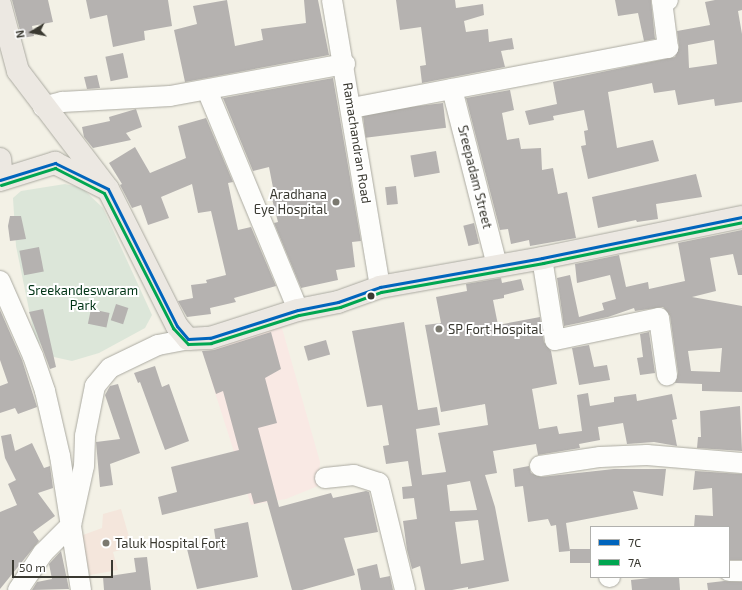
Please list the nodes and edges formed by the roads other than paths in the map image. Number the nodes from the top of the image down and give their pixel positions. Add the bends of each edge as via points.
1 (332, 0) edge
2 (668, 0) edge
3 (0, 4) edge
4 (345, 64) junction
5 (452, 89) junction
6 (207, 90) junction
7 (43, 107) junction
8 (352, 108) junction
9 (0, 178) edge
10 (108, 189) junction
11 (742, 217) edge
12 (542, 258) junction
13 (497, 266) junction
14 (0, 281) edge
15 (380, 287) junction
16 (298, 310) junction
17 (188, 339) junction
18 (667, 375) dead end
19 (742, 463) edge
20 (540, 466) dead end
21 (325, 478) dead end
22 (71, 525) junction
23 (730, 571) edge
24 (742, 571) edge
25 (18, 590) edge
26 (81, 590) edge
27 (405, 590) edge

1 - 4 street, Ramachandran Road
2 - 5 street via 662,1 668,48
3 - 7 main road via 18,71
4 - 6 street
4 - 8 street, Ramachandran Road
5 - 8 street
5 - 13 street, Sreepadam Street
6 - 7 street via 170,96 62,102
6 - 16 street
7 - 10 main road
8 - 15 street, Ramachandran Road
9 - 10 main road via 55,163
10 - 17 main road via 177,326
11 - 12 main road
12 - 13 main road
12 - 18 street via 555,340 659,318
13 - 15 main road
14 - 22 street via 33,356 45,391 60,456
15 - 16 main road via 338,302
16 - 17 main road via 210,338
17 - 22 street via 158,346 110,368 95,386 86,430 84,466
19 - 20 street via 647,455 600,457
21 - 27 street via 354,475 379,483
22 - 25 street via 43,553
22 - 26 street
23 - 24 street

